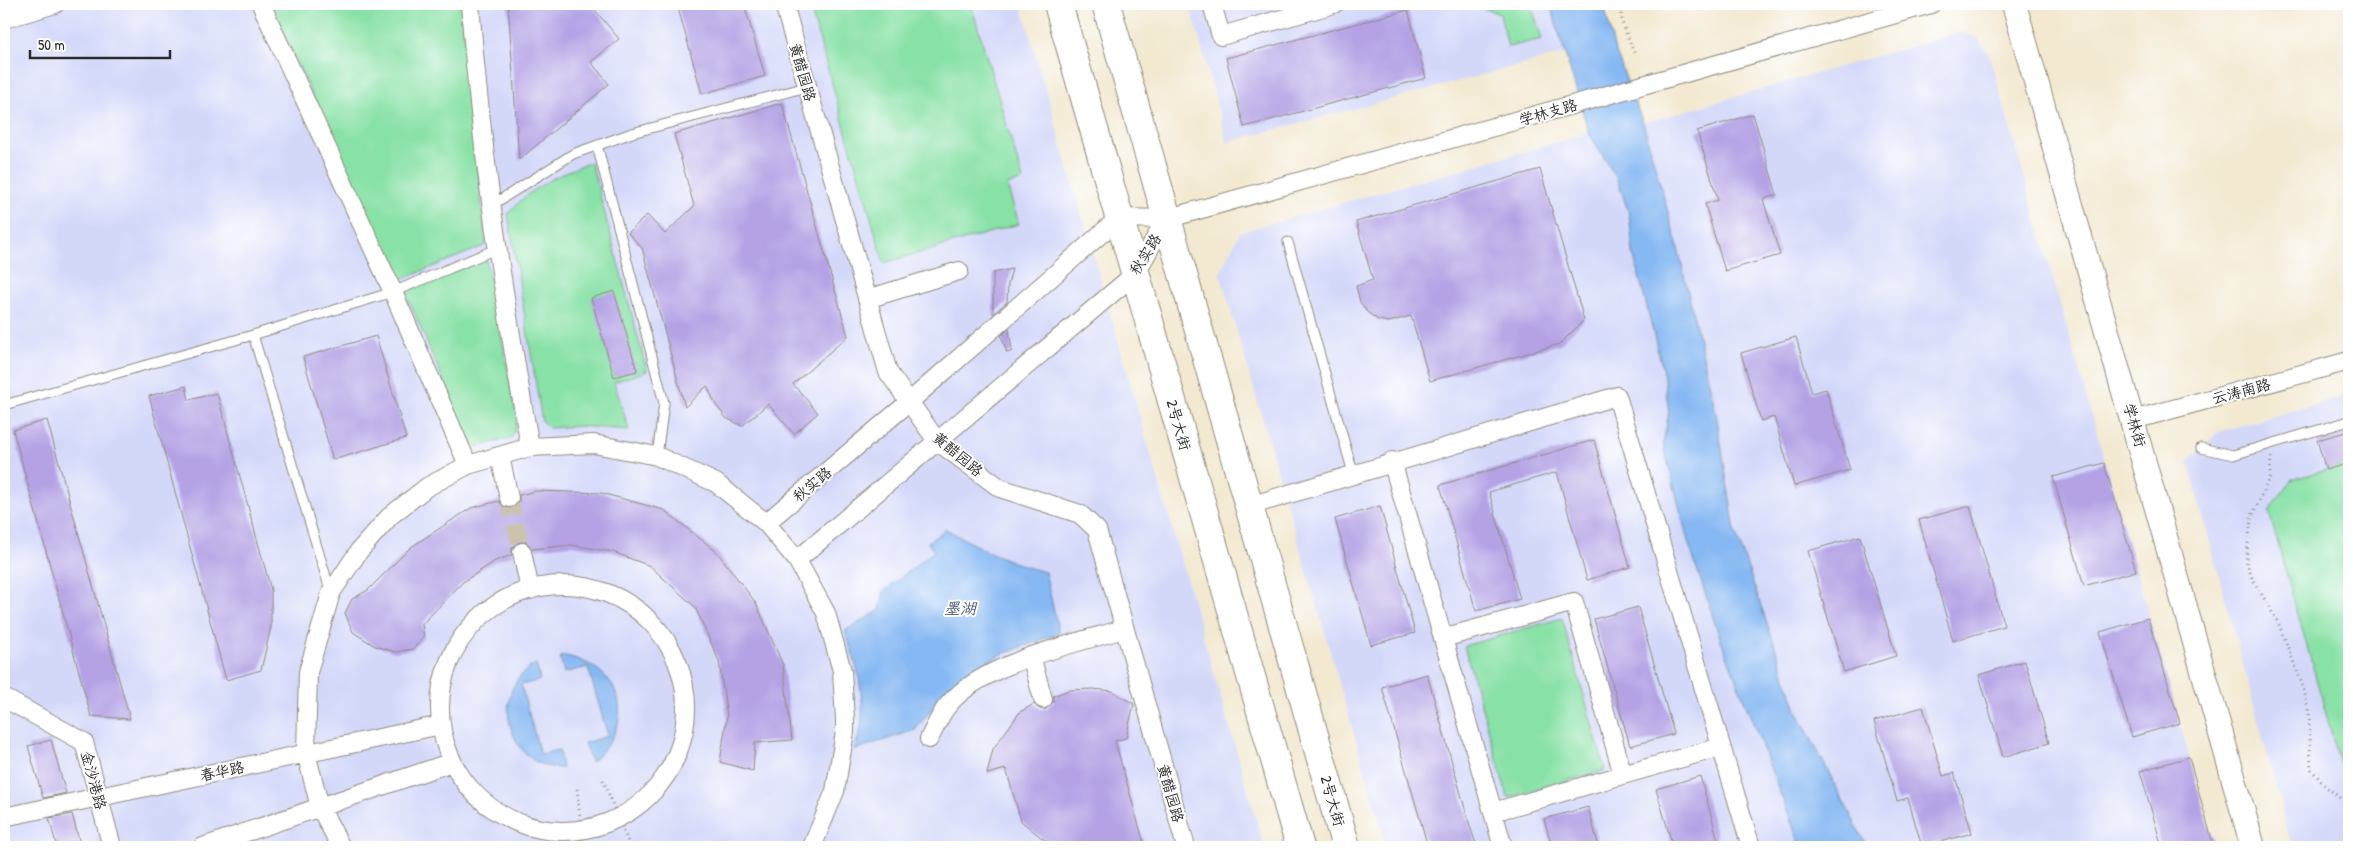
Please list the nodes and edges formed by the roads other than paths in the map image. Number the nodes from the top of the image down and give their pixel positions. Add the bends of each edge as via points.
1 (55, 4) edge
2 (261, 4) edge
3 (470, 4) edge
4 (784, 4) edge
5 (1058, 4) edge
6 (1106, 4) edge
7 (1212, 4) edge
8 (1334, 4) edge
9 (1931, 4) edge
10 (2014, 4) edge
11 (7, 13) edge
12 (807, 87) junction
13 (597, 145) junction
14 (492, 206) junction
15 (1119, 218) junction
16 (1166, 219) junction
17 (1288, 242) dead end
18 (496, 249) junction
19 (959, 271) dead end
20 (1136, 273) junction
21 (393, 292) junction
22 (867, 299) junction
23 (253, 335) junction
24 (2349, 361) edge
25 (908, 403) junction
26 (4, 405) edge
27 (2133, 420) junction
28 (2349, 420) edge
29 (937, 441) junction
30 (530, 447) junction
31 (2201, 448) dead end
32 (500, 456) junction
33 (657, 456) junction
34 (1392, 461) junction
35 (468, 465) junction
36 (1353, 473) junction
37 (509, 498) tunnel mouth
38 (1249, 506) junction
39 (766, 523) junction
40 (522, 552) tunnel mouth
41 (797, 560) junction
42 (530, 590) junction
43 (332, 593) junction
44 (1124, 629) junction
45 (1443, 638) junction
46 (1031, 656) junction
47 (4, 698) edge
48 (1043, 699) dead end
49 (441, 725) junction
50 (929, 739) dead end
51 (1721, 747) junction
52 (306, 753) junction
53 (452, 762) junction
54 (1623, 775) junction
55 (99, 798) junction
56 (320, 807) junction
57 (1493, 812) junction
58 (4, 817) edge
59 (582, 839) edge
60 (112, 847) edge
61 (203, 847) edge
62 (342, 847) edge
63 (812, 847) edge
64 (1186, 847) edge
65 (1300, 847) edge
66 (1346, 847) edge
67 (1503, 847) edge
68 (1751, 847) edge
69 (2253, 847) edge

1 - 11 street
2 - 21 street
3 - 14 street
4 - 12 street, 黄醋园路
5 - 15 main road, 2号大街
6 - 16 main road, 2号大街
7 - 8 street via 1221,36
9 - 16 street, 学林支路
10 - 27 main road, 学林街
12 - 13 lane
12 - 22 street, 黄醋园路
13 - 14 lane via 573,154
13 - 33 lane via 664,403
14 - 18 street
15 - 16 street, 秋实路
15 - 20 main road, 2号大街
15 - 25 street, 秋实路
16 - 20 street, 秋实路
16 - 38 main road, 2号大街
17 - 36 lane
18 - 21 lane
18 - 30 street
19 - 22 street
20 - 29 street, 秋实路
20 - 65 main road, 2号大街
21 - 23 lane
21 - 35 street
22 - 25 street, 黄醋园路 via 888,372
23 - 26 lane
23 - 43 lane
24 - 27 street, 云涛南路
25 - 29 street, 黄醋园路
25 - 39 street, 秋实路
27 - 69 main road, 学林街
28 - 31 lane via 2233,455
29 - 41 street, 秋实路
29 - 44 street, 黄醋园路 via 1000,488 1080,514 1097,530
30 - 32 street
30 - 33 street via 594,444
32 - 35 street
32 - 37 street
33 - 39 street via 716,483
34 - 36 street
34 - 45 street
34 - 51 street via 1617,396
35 - 43 street via 427,487 390,516 359,551
36 - 38 street
38 - 66 main road, 2号大街
39 - 41 street
40 - 42 street
41 - 63 street via 826,613 842,671 845,726 835,791
42 - 49 street via 509,597 477,619 454,650 442,686
42 - 59 street via 546,585 584,586 621,599 652,622 674,654 685,691 684,730 672,766 649,797
43 - 52 street via 308,672
44 - 46 street
44 - 64 street, 黄醋园路
45 - 54 street via 1574,602
45 - 57 street
46 - 48 street
46 - 50 street via 993,671 969,687 946,708
47 - 55 street, 金沙港路 via 84,742
49 - 52 street, 春华路
49 - 53 street
51 - 54 street
51 - 68 street
52 - 55 street, 春华路
52 - 56 street
53 - 56 street
53 - 59 street via 474,794 505,817
54 - 57 street
55 - 58 street, 春华路
55 - 60 street, 金沙港路
56 - 61 street
56 - 62 street
57 - 67 street

